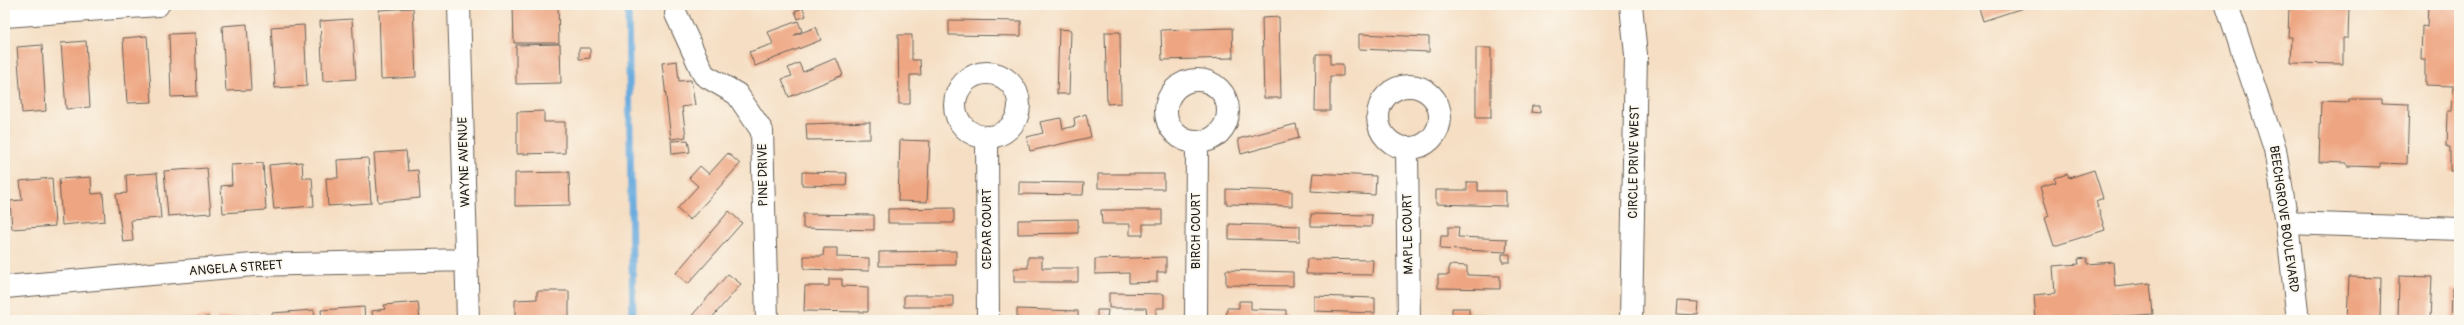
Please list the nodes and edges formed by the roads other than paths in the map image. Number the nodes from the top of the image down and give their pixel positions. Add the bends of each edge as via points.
1 (158, 5) edge
2 (459, 5) edge
3 (1631, 5) edge
4 (2227, 5) edge
5 (676, 14) dead end
6 (5, 16) edge
7 (987, 137) dead end
8 (1197, 142) dead end
9 (1407, 148) dead end
10 (2287, 223) junction
11 (2459, 229) edge
12 (467, 260) junction
13 (5, 287) edge
14 (468, 320) edge
15 (767, 320) edge
16 (988, 320) edge
17 (1196, 320) edge
18 (1409, 320) edge
19 (1632, 320) edge
20 (2298, 320) edge

1 - 6 street
2 - 12 street, WAYNE AVENUE
3 - 19 street, CIRCLE DRIVE WEST via 1636,55
4 - 10 street, BEECHGROVE BOULEVARD via 2275,149
5 - 15 street, PINE DRIVE via 704,75 737,94 762,131
7 - 16 street, CEDAR COURT
8 - 17 street, BIRCH COURT
9 - 18 street, MAPLE COURT
10 - 11 street
10 - 20 street, BEECHGROVE BOULEVARD
12 - 13 street, ANGELA STREET via 254,265
12 - 14 street, WAYNE AVENUE

